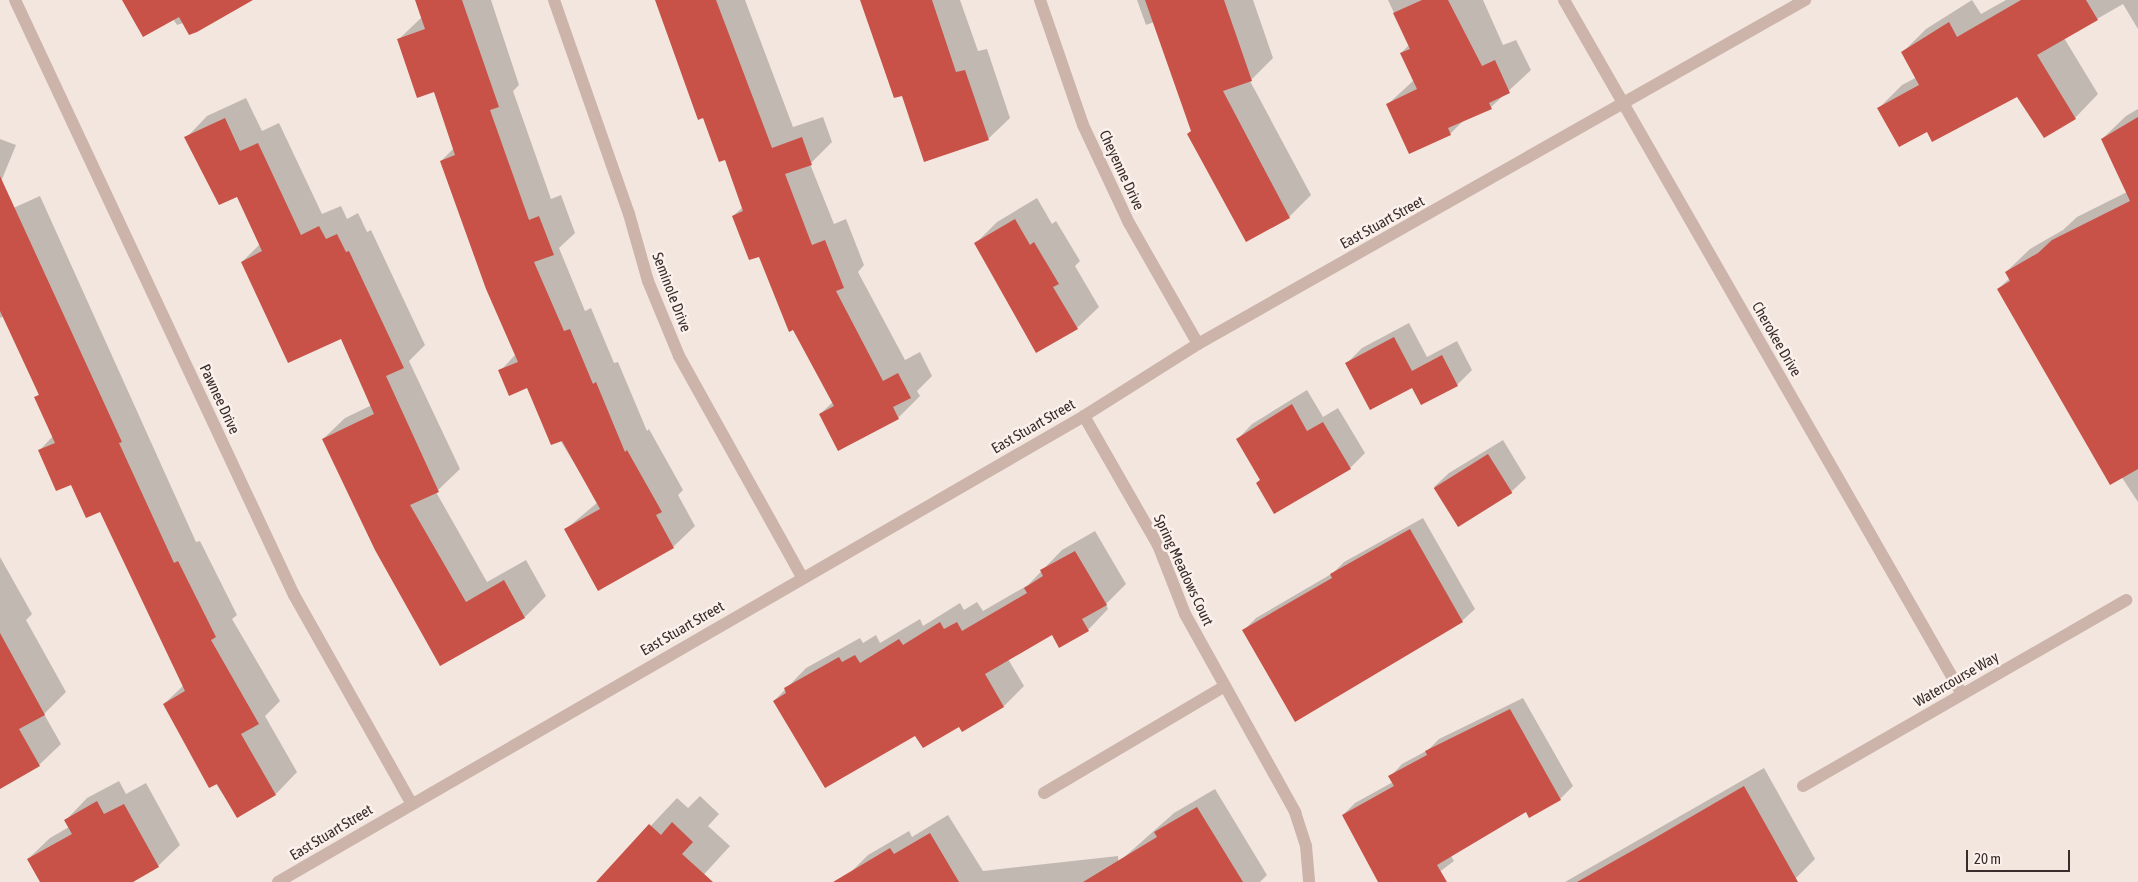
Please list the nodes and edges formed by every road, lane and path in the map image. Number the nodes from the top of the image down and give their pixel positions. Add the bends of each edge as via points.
1 (15, 0) edge
2 (554, 0) edge
3 (1040, 0) edge
4 (1564, 0) edge
5 (1804, 0) edge
6 (1624, 104) junction
7 (1198, 344) junction
8 (1084, 416) junction
9 (802, 577) junction
10 (2126, 600) dead end
11 (1225, 686) junction
12 (1962, 694) junction
13 (1802, 786) dead end
14 (1044, 793) dead end
15 (412, 803) junction
16 (278, 882) edge
17 (1310, 882) edge

1 - 15 street, Pawnee Drive via 294,595
2 - 9 street, Seminole Drive via 629,214 648,281 679,356
3 - 7 street, Cheyenne Drive via 1083,125 1129,223
4 - 6 street, Cherokee Drive
5 - 6 street, East Stuart Street
6 - 7 street, East Stuart Street
6 - 12 street, Cherokee Drive
7 - 8 street, East Stuart Street
8 - 9 street, East Stuart Street
8 - 11 street, Spring Meadows Court via 1158,545 1185,614
9 - 15 street, East Stuart Street
10 - 12 street, Watercourse Way
11 - 14 street
11 - 17 street, Spring Meadows Court via 1295,812 1306,846
12 - 13 street, Watercourse Way
15 - 16 street, East Stuart Street

